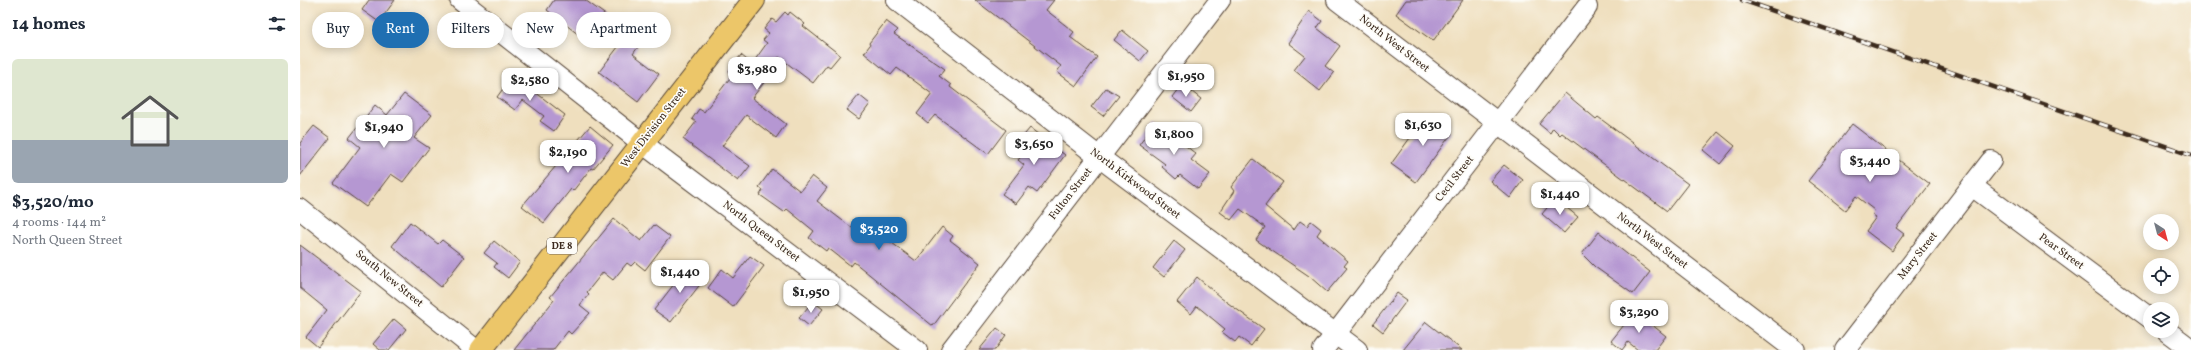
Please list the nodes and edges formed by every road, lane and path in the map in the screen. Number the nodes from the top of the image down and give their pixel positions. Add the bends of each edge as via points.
1 (460, 0) edge
2 (754, 0) edge
3 (897, 0) edge
4 (1220, 0) edge
5 (1337, 0) edge
6 (1587, 7) dead end
7 (1497, 124) junction
8 (642, 142) junction
9 (1099, 157) junction
10 (1991, 161) dead end
11 (1972, 186) junction
12 (300, 209) edge
13 (2143, 313) edge
14 (1336, 334) junction
15 (2176, 338) edge
16 (2191, 349) edge
17 (476, 350) edge
18 (481, 350) edge
19 (917, 350) edge
20 (950, 350) edge
21 (1323, 350) edge
22 (1357, 350) edge
23 (1795, 350) edge
24 (1845, 350) edge

1 - 8 street, North Queen Street
2 - 8 highway, West Division Street / DE 8
3 - 9 street, North Kirkwood Street
4 - 9 street, Fulton Street
5 - 7 street, North West Street
6 - 7 street, Cecil Street
7 - 14 street, Cecil Street
7 - 23 street, North West Street
8 - 18 highway, West Division Street / DE 8
8 - 19 street, North Queen Street
9 - 14 street, North Kirkwood Street
9 - 20 street, Fulton Street
10 - 11 street, Mary Street
11 - 13 street, Pear Street
11 - 24 street, Mary Street
12 - 17 street, South New Street
14 - 21 street, Cecil Street
14 - 22 street, North Kirkwood Street
15 - 16 street

